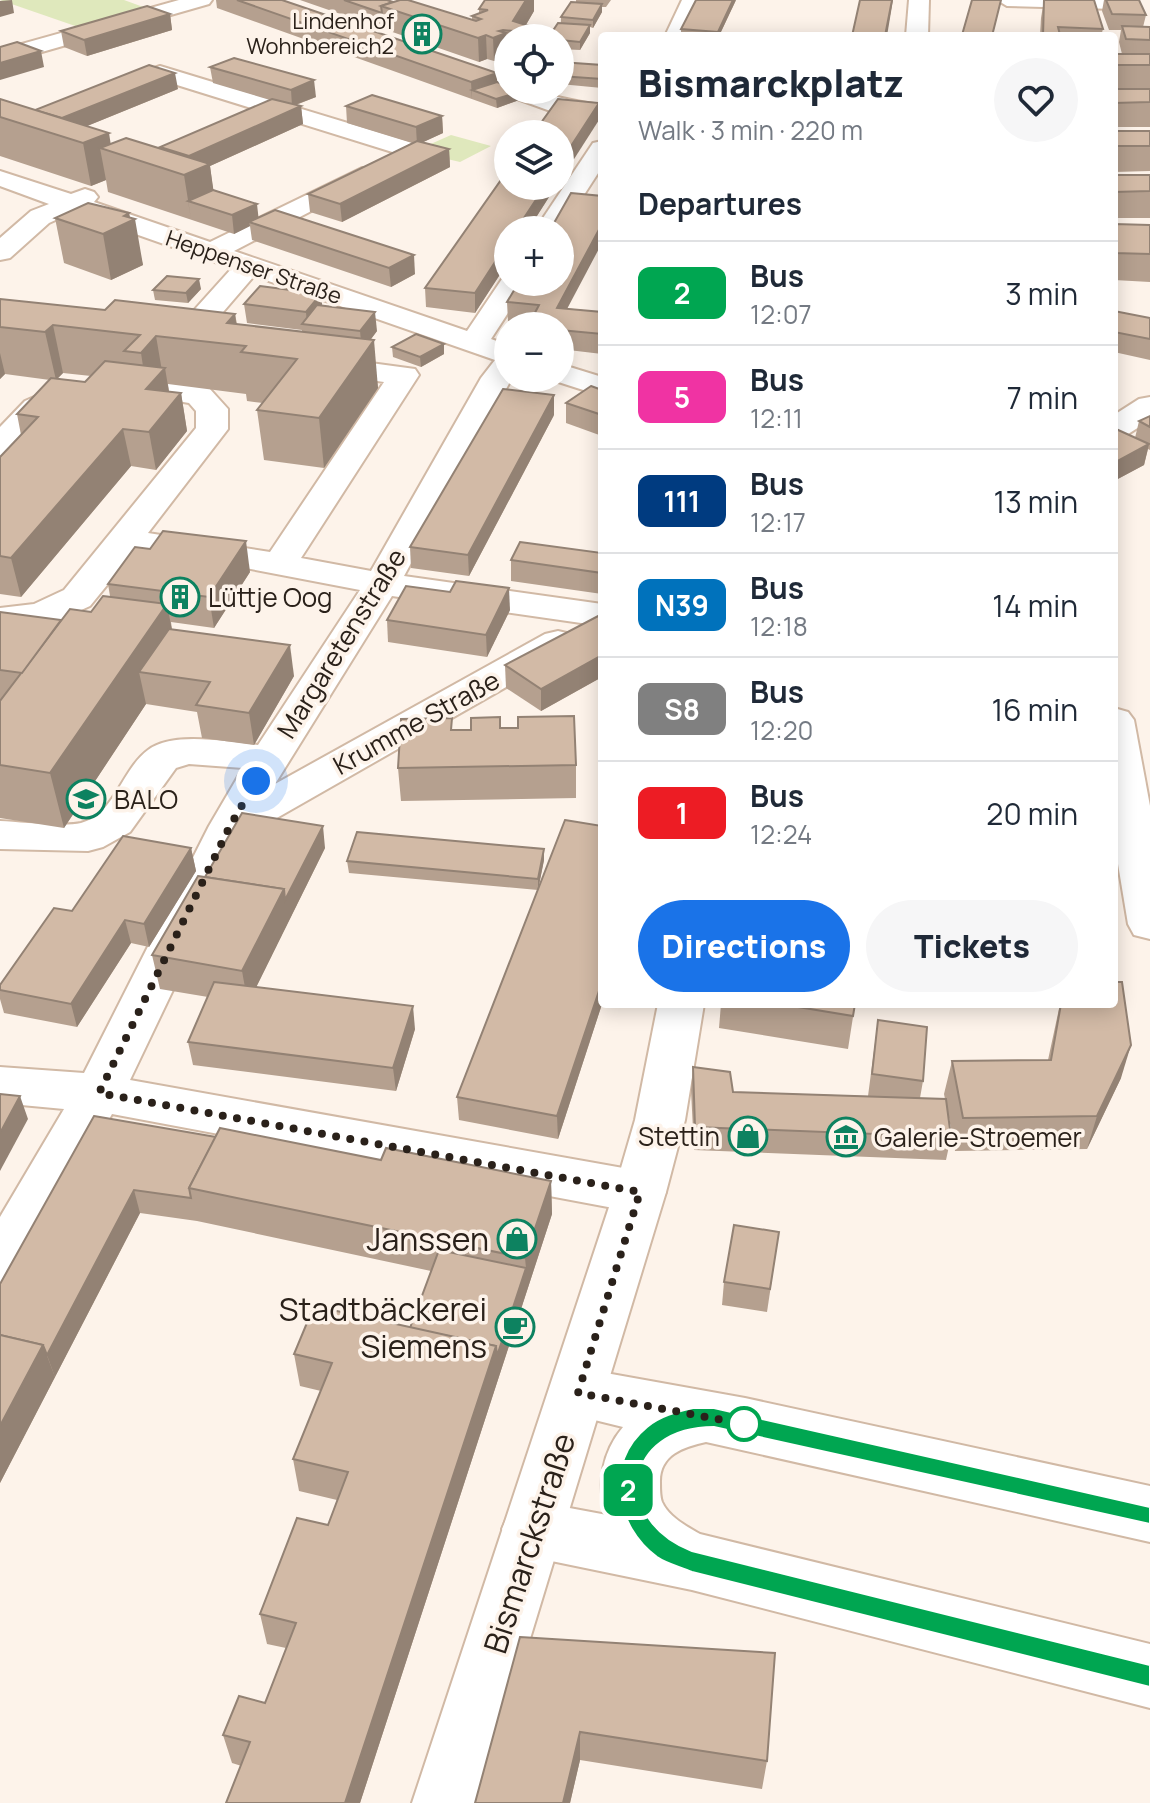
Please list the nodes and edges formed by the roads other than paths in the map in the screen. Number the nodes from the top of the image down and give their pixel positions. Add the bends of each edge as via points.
1 (202, 0) edge
2 (692, 0) edge
3 (919, 0) edge
4 (1007, 0) edge
5 (1115, 3) edge
6 (678, 32) edge
7 (917, 32) edge
8 (0, 57) edge
9 (102, 95) edge
10 (553, 104) edge
11 (275, 107) junction
12 (598, 112) edge
13 (248, 120) edge
14 (598, 154) edge
15 (0, 178) edge
16 (112, 184) edge
17 (71, 203) junction
18 (557, 216) edge
19 (0, 252) edge
20 (211, 252) junction
21 (249, 265) junction
22 (505, 296) edge
23 (474, 342) junction
24 (133, 343) edge
25 (494, 350) edge
26 (283, 361) edge
27 (574, 378) edge
28 (494, 382) edge
29 (598, 386) edge
30 (91, 387) edge
31 (144, 389) edge
32 (1150, 406) edge
33 (1118, 426) edge
34 (0, 446) edge
35 (125, 540) junction
36 (279, 565) junction
37 (382, 584) junction
38 (598, 615) edge
39 (598, 618) edge
40 (0, 619) edge
41 (1118, 730) edge
42 (269, 758) junction
43 (1136, 776) edge
44 (230, 826) junction
45 (0, 835) edge
46 (1148, 900) edge
47 (680, 1008) edge
48 (0, 1085) edge
49 (99, 1093) junction
50 (640, 1192) junction
51 (0, 1264) edge
52 (578, 1393) junction
53 (714, 1417) junction
54 (1148, 1514) edge
55 (532, 1529) junction
56 (692, 1561) junction
57 (1150, 1676) edge
58 (446, 1803) edge

1 - 8 street
2 - 6 street
3 - 7 street
4 - 5 street
9 - 11 street via 160,73
10 - 12 street
11 - 13 street
11 - 20 street via 411,150
14 - 18 street
15 - 17 street, Heppenser Straße
16 - 17 street
17 - 19 street via 40,217
17 - 20 street, Heppenser Straße
20 - 21 street, Heppenser Straße
21 - 23 street, Heppenser Straße
21 - 24 street via 192,350
22 - 23 street
23 - 25 street, Heppenser Straße
26 - 36 street via 404,375
27 - 29 street
28 - 37 street, Margaretenstraße
30 - 34 street via 36,408
31 - 35 street via 198,395 212,409 212,429
32 - 33 street
35 - 36 street, Krumme Straße
35 - 40 street via 77,598 42,614
36 - 37 street, Krumme Straße
37 - 38 street, Krumme Straße
37 - 42 street, Margaretenstraße
39 - 44 street, Krumme Straße
41 - 43 street
42 - 44 street, Margaretenstraße
42 - 45 street via 186,751 162,759 115,822 88,837
43 - 46 street
44 - 49 street, Margaretenstraße
47 - 50 street, Bismarckstraße via 660,1120
48 - 49 street
49 - 50 street
49 - 51 street, Margaretenstraße
50 - 52 street, Bismarckstraße
52 - 53 street
52 - 55 street, Bismarckstraße
53 - 54 street
53 - 56 street via 672,1422 640,1448 631,1466 633,1513 667,1551
55 - 56 street
55 - 58 street, Bismarckstraße
56 - 57 street

